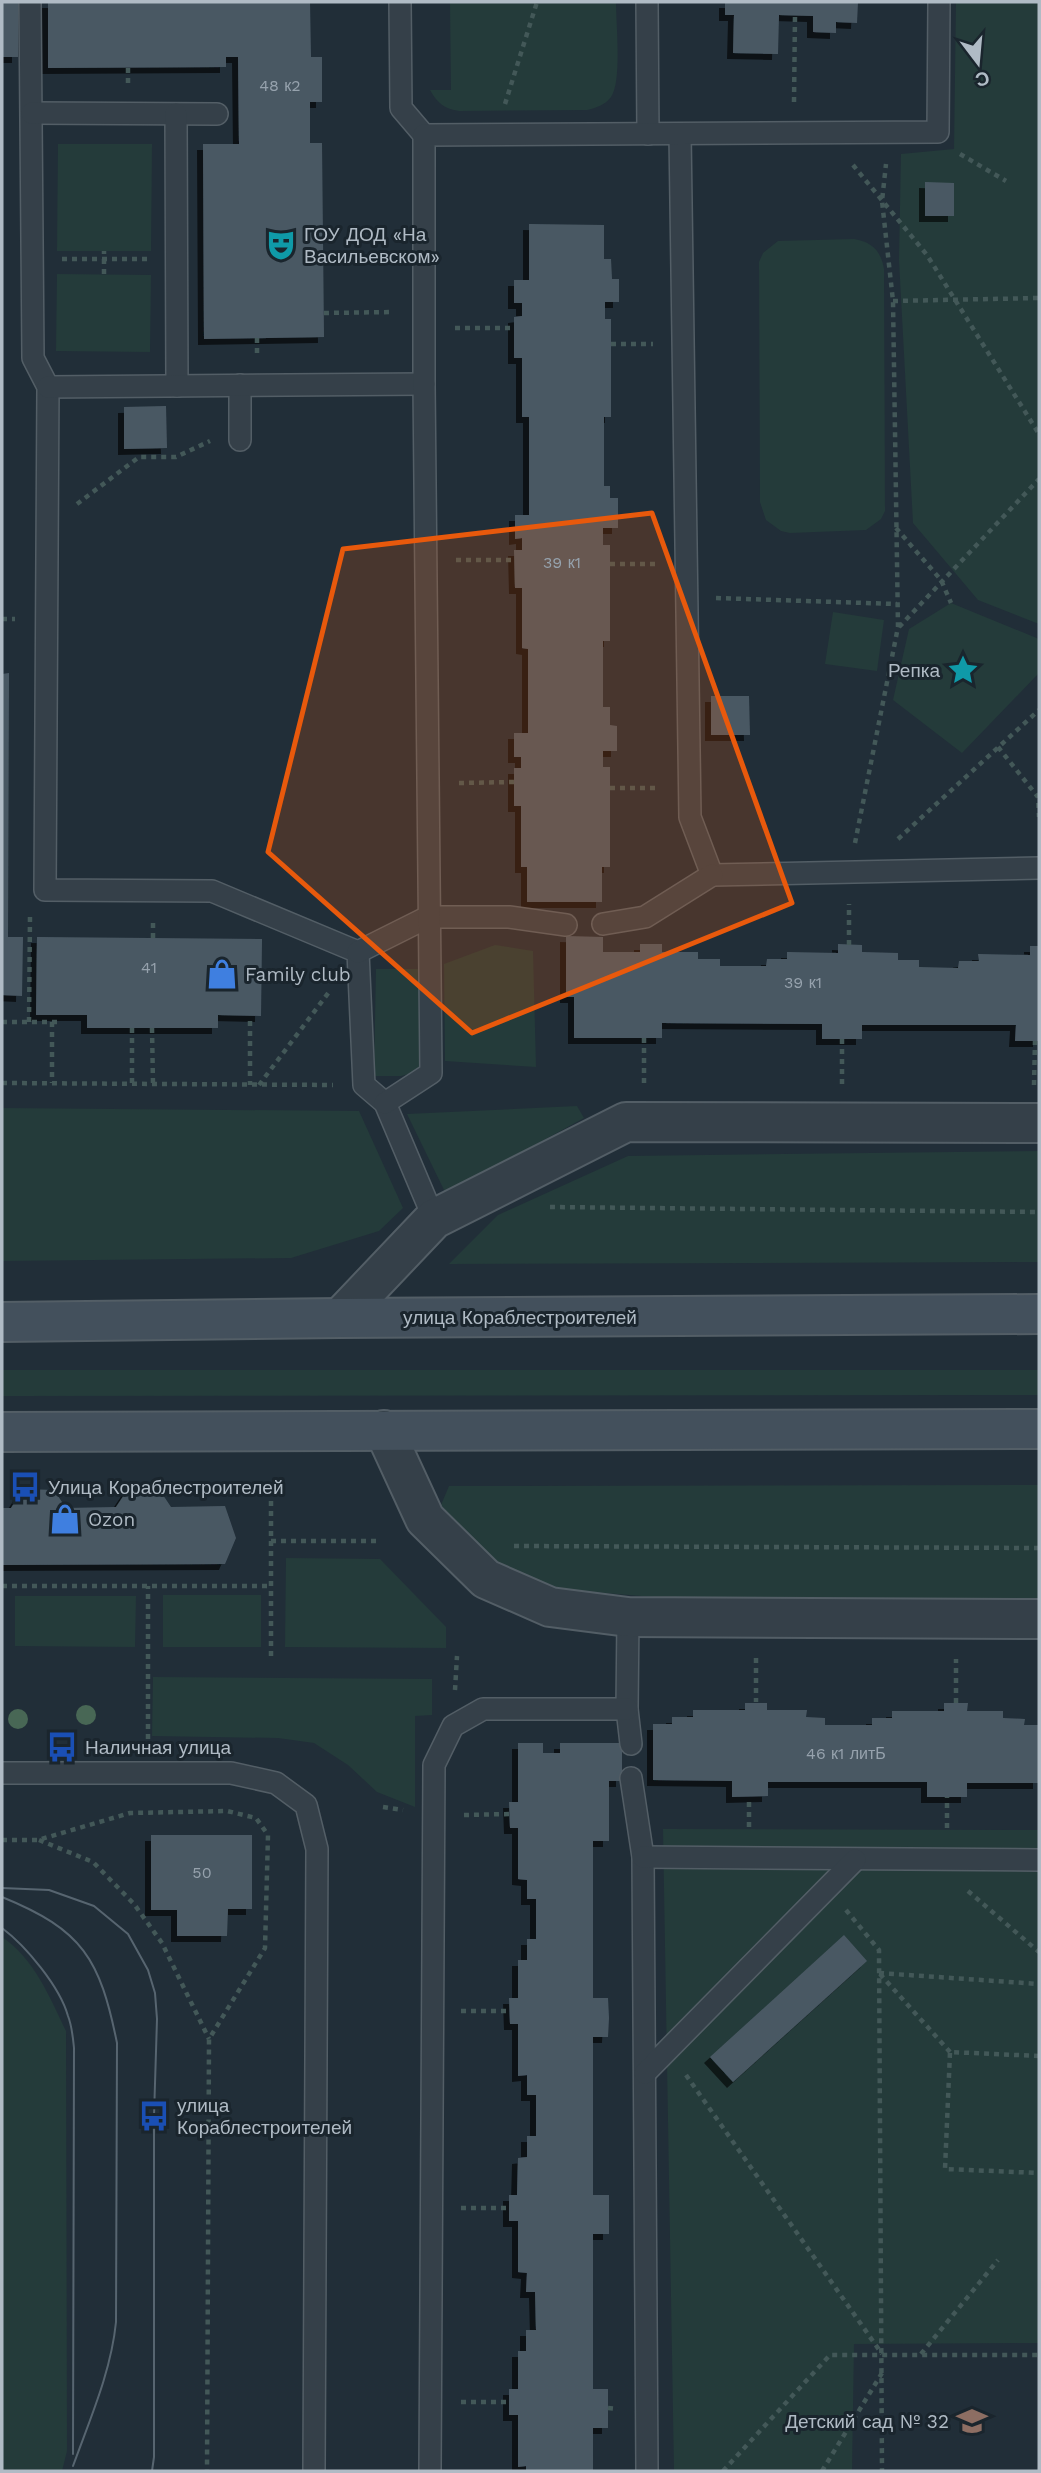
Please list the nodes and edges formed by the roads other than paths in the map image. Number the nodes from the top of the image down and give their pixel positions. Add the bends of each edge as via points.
1 (30, 2) edge
2 (400, 2) edge
3 (647, 2) edge
4 (939, 2) edge
5 (32, 114) junction
6 (176, 114) junction
7 (217, 114) dead end
8 (648, 134) junction
9 (680, 134) junction
10 (424, 135) junction
11 (424, 384) junction
12 (240, 385) junction
13 (177, 386) junction
14 (48, 387) junction
15 (240, 434) road end
16 (1039, 868) edge
17 (712, 875) junction
18 (428, 917) junction
19 (566, 925) dead end
20 (603, 925) dead end
21 (358, 952) junction
22 (385, 1103) junction
23 (1037, 1105) edge
24 (434, 1219) junction
25 (1039, 1314) edge
26 (340, 1318) junction
27 (2, 1322) edge
28 (1039, 1429) edge
29 (384, 1430) junction
30 (2, 1432) edge
31 (628, 1616) junction
32 (1039, 1619) edge
33 (627, 1709) junction
34 (631, 1744) dead end
35 (2, 1773) edge
36 (631, 1778) dead end
37 (643, 1857) junction
38 (855, 1860) junction
39 (1039, 1860) edge
40 (645, 2073) junction
41 (314, 2471) edge
42 (430, 2471) edge
43 (647, 2471) edge

1 - 5 lane
2 - 10 lane via 401,108
3 - 8 lane
4 - 9 lane via 938,132
5 - 6 lane
5 - 14 lane via 33,358
6 - 7 lane
6 - 13 lane
8 - 9 lane
8 - 10 lane
9 - 17 lane via 690,817
10 - 11 lane
11 - 12 lane
11 - 18 lane
12 - 13 lane
12 - 15 lane
13 - 14 lane
14 - 21 lane via 45,890 212,891
16 - 17 lane
17 - 20 lane via 645,916
18 - 19 lane via 509,917
18 - 21 lane
18 - 22 lane via 431,1073
21 - 22 lane via 364,1085
22 - 24 lane
23 - 24 street via 626,1122
24 - 26 street
25 - 26 main road, улица Кораблестроителей
26 - 27 main road, улица Кораблестроителей
28 - 29 main road
29 - 30 main road
29 - 31 street via 425,1519 486,1579 550,1607
31 - 32 street
31 - 33 lane
33 - 34 lane
33 - 42 lane via 483,1709 453,1726 434,1765
35 - 41 lane via 231,1773 276,1783 306,1805 317,1849
36 - 37 lane
37 - 38 lane
37 - 40 lane
38 - 39 lane
38 - 40 lane
40 - 43 lane

